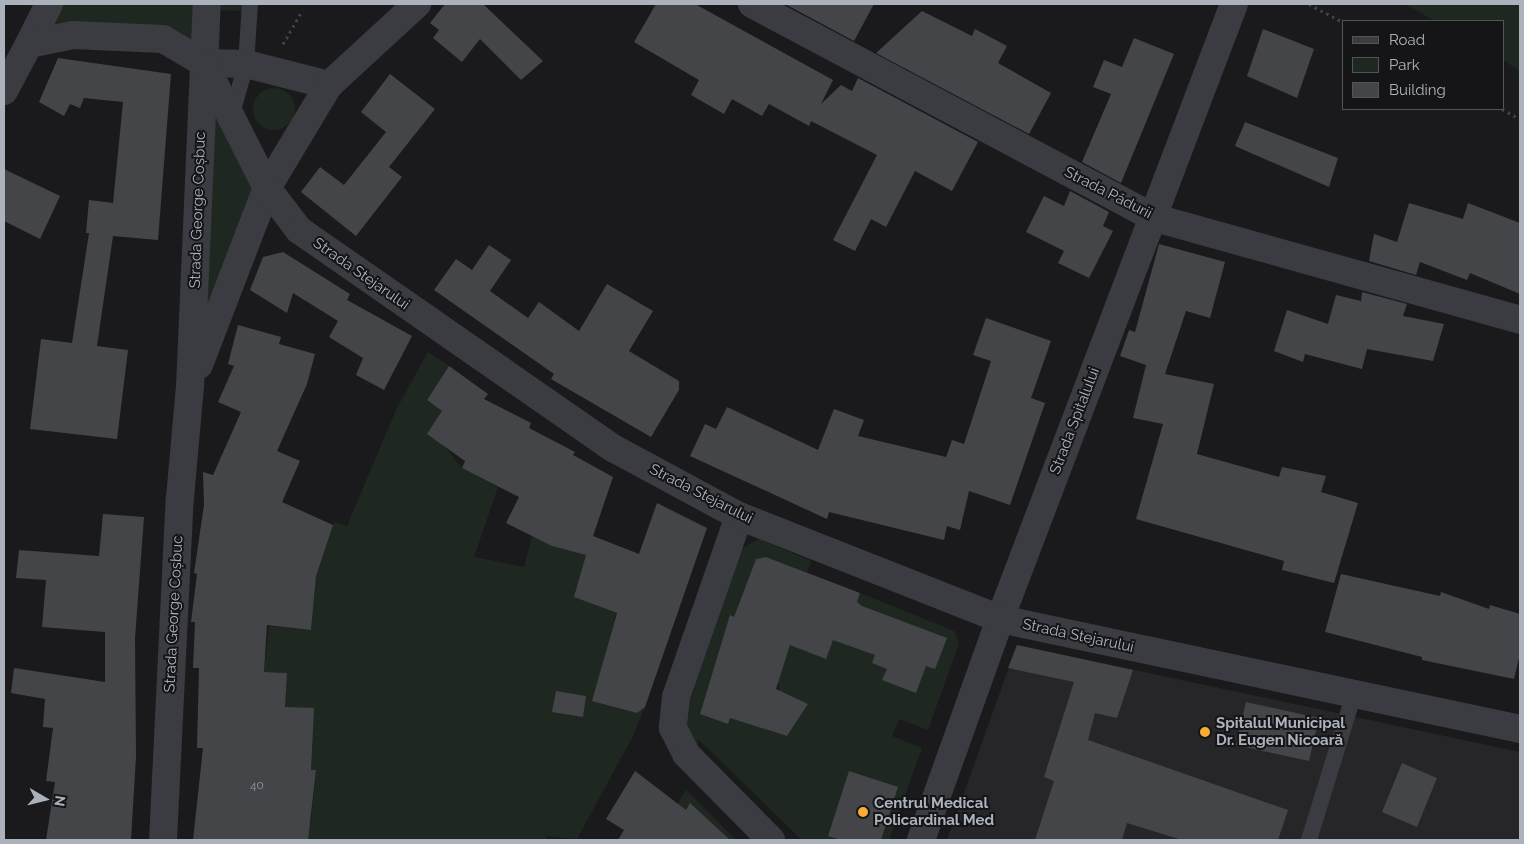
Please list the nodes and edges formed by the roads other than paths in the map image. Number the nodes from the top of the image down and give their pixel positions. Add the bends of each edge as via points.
1 (49, 4) edge
2 (208, 4) edge
3 (250, 4) edge
4 (417, 4) edge
5 (752, 4) edge
6 (1234, 4) edge
7 (29, 44) junction
8 (204, 63) junction
9 (257, 66) junction
10 (329, 85) junction
11 (4, 91) edge
12 (231, 117) junction
13 (267, 188) junction
14 (1152, 217) junction
15 (1520, 320) edge
16 (190, 388) junction
17 (740, 516) junction
18 (1000, 619) junction
19 (1354, 694) junction
20 (1520, 729) edge
21 (163, 840) edge
22 (771, 840) edge
23 (921, 840) edge
24 (1309, 840) edge

1 - 7 street
2 - 8 street, Strada George Coșbuc
3 - 9 lane
4 - 10 street, Strada George Coșbuc
5 - 14 street, Strada Pădurii
6 - 14 street, Strada Spitalului
7 - 8 street via 73,35 163,39
7 - 11 street
8 - 9 street
8 - 12 street, Strada Stejarului
8 - 16 street, Strada George Coșbuc
9 - 10 street
9 - 12 lane
10 - 13 street, Strada George Coșbuc
12 - 13 street, Strada Stejarului
13 - 16 street, Strada George Coșbuc
13 - 17 street, Strada Stejarului via 298,230 403,304 613,448
14 - 15 street, Strada Pădurii
14 - 18 street, Strada Spitalului
16 - 21 street, Strada George Coșbuc via 180,498
17 - 18 street, Strada Stejarului
17 - 22 street via 676,697 673,728 686,754
18 - 19 street, Strada Stejarului
18 - 23 street, Strada Spitalului
19 - 20 street, Strada Stejarului
19 - 24 lane

